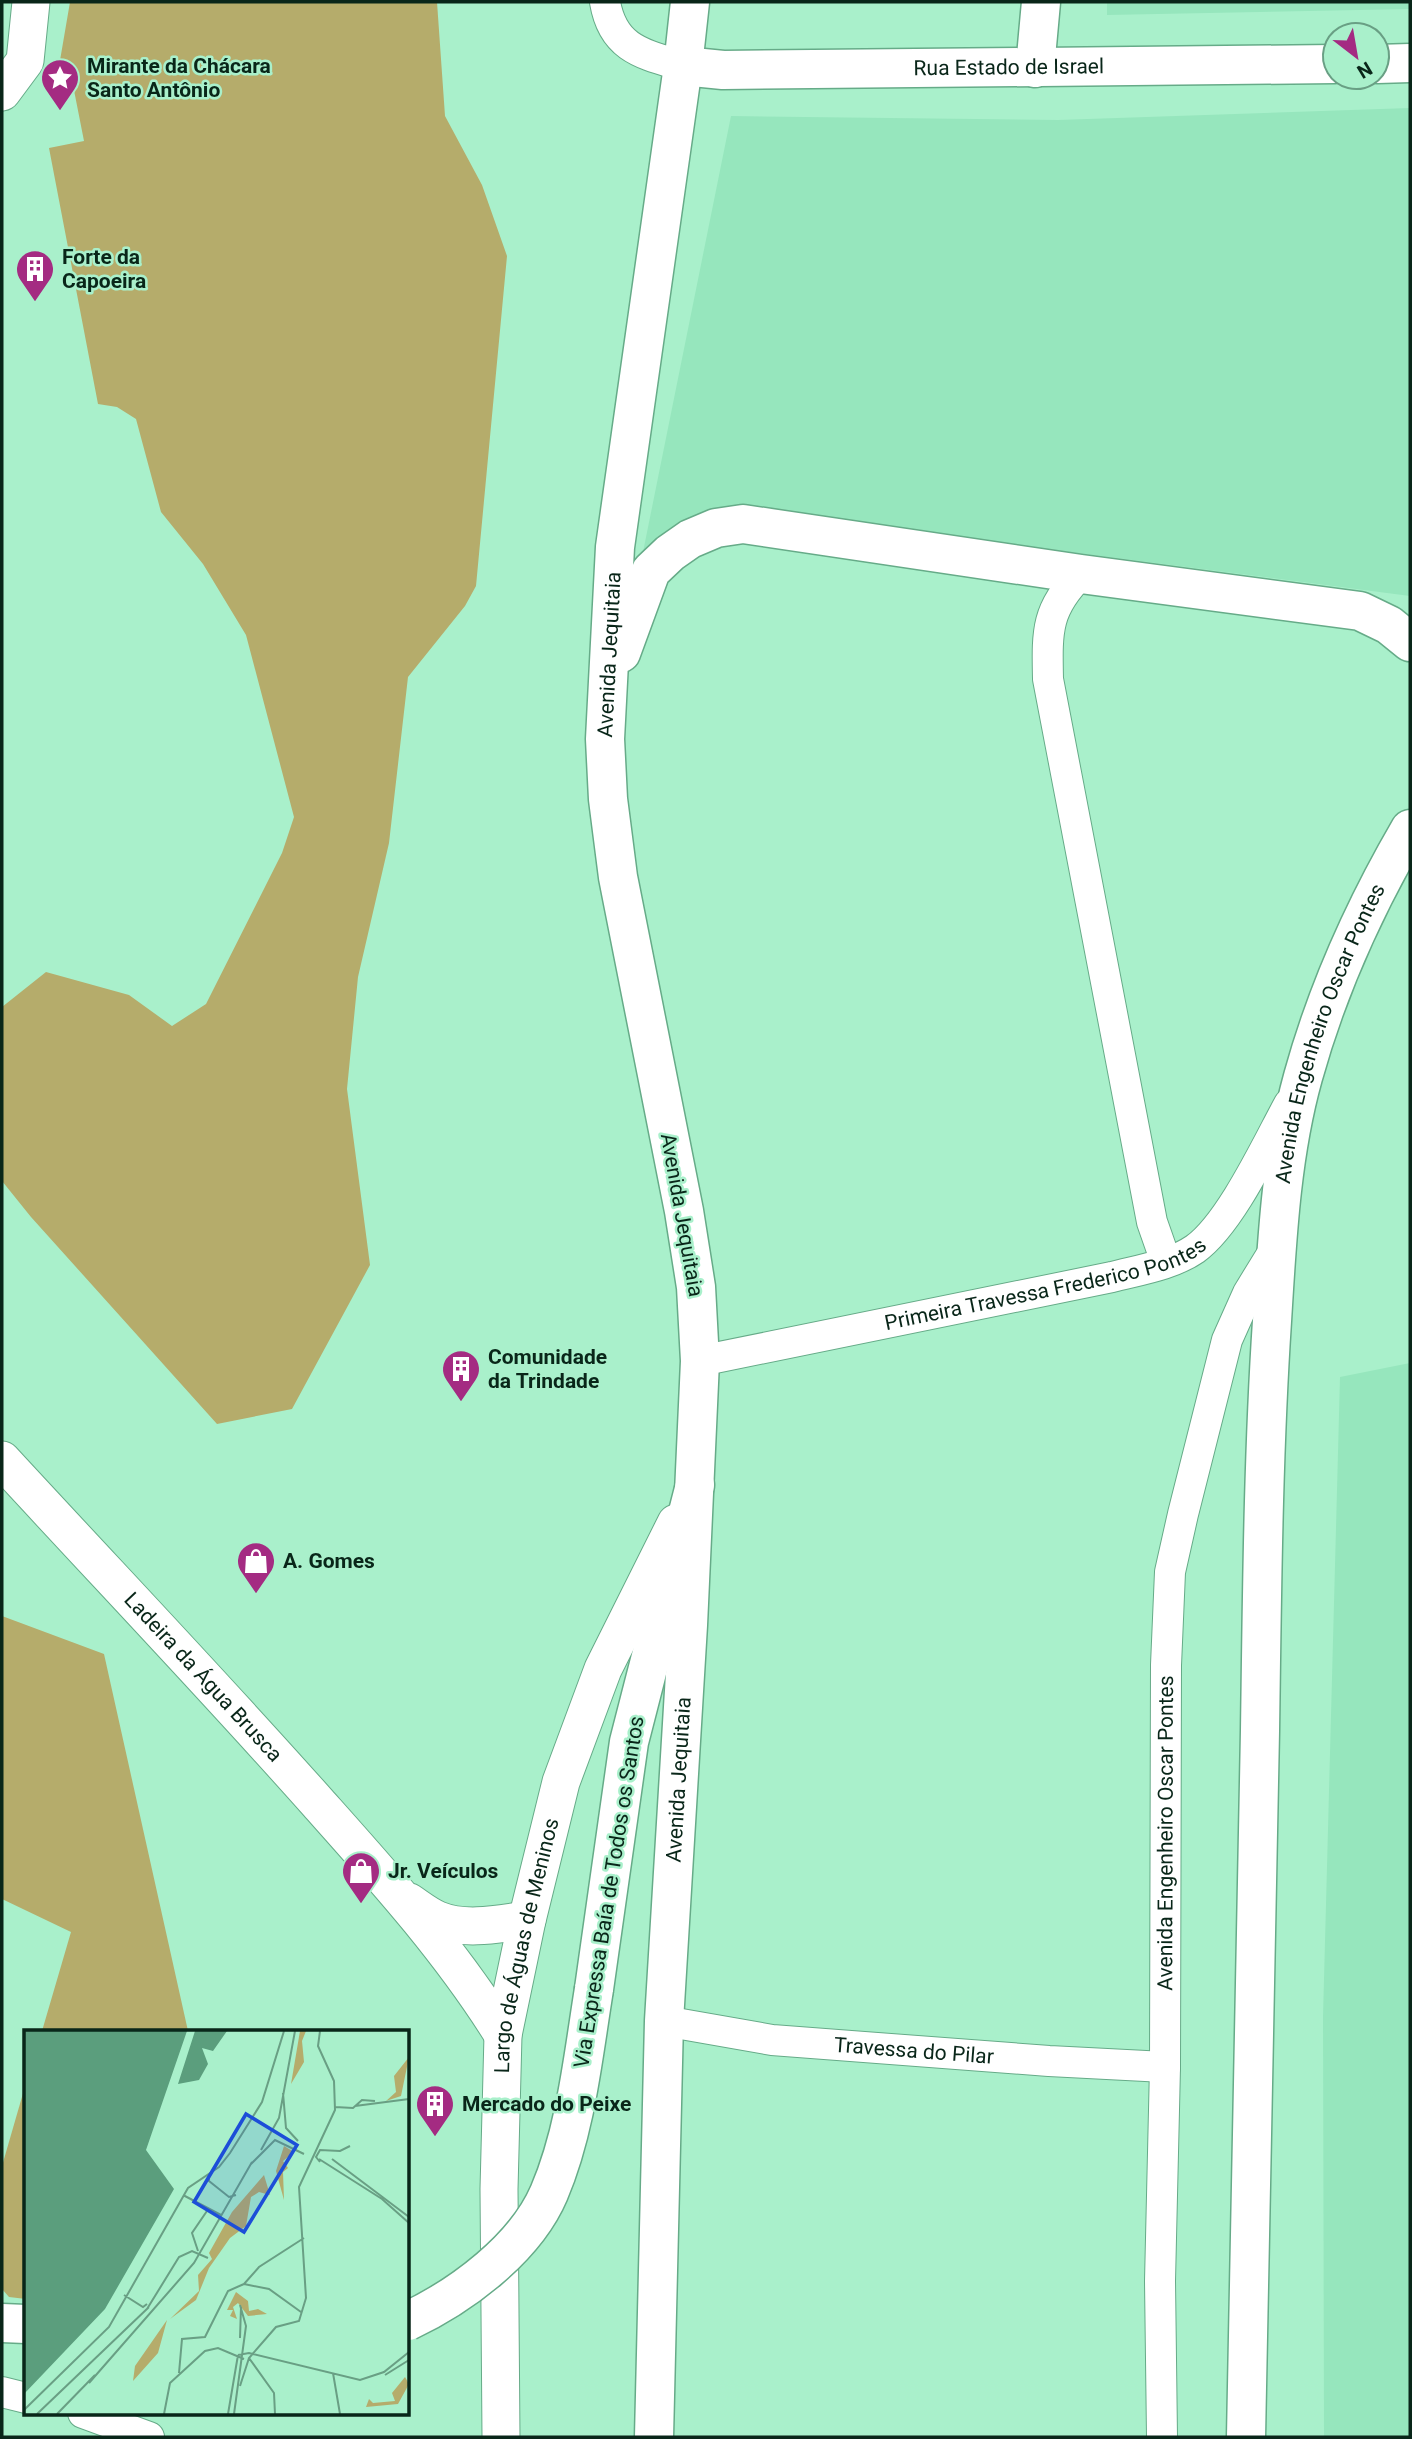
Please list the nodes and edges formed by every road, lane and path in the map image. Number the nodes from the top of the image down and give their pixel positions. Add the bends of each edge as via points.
1 (31, 2) edge
2 (605, 2) edge
3 (690, 2) edge
4 (1041, 2) edge
5 (1410, 63) edge
6 (1321, 64) edge
7 (1391, 64) edge
8 (683, 66) junction
9 (1035, 68) junction
10 (2, 92) edge
11 (1082, 574) junction
12 (1410, 642) edge
13 (607, 692) junction
14 (1410, 830) edge
15 (1302, 1082) junction
16 (1276, 1248) junction
17 (1166, 1262) junction
18 (700, 1361) junction
19 (2, 1460) edge
20 (695, 1485) junction
21 (402, 1898) junction
22 (527, 1920) junction
23 (664, 2021) junction
24 (503, 2035) junction
25 (1165, 2067) junction
26 (410, 2320) edge
27 (2, 2323) edge
28 (24, 2324) edge
29 (2, 2392) edge
30 (24, 2398) edge
31 (86, 2414) edge
32 (149, 2437) edge
33 (501, 2437) edge
34 (654, 2437) edge
35 (1162, 2437) edge
36 (1246, 2437) edge

1 - 10 street via 25,61
2 - 8 street via 620,40 647,55
3 - 8 main road, Avenida Jequitaia
4 - 9 main road
5 - 7 main road
6 - 9 main road, Rua Estado de Israel
8 - 9 main road, Rua Estado de Israel
8 - 13 main road, Avenida Jequitaia via 615,547
11 - 12 main road via 1360,611
11 - 13 main road via 743,524 716,528 690,539 651,571
11 - 17 street via 1062,592 1051,621 1048,679 1150,1208
13 - 18 main road, Avenida Jequitaia via 608,799 618,877 684,1210 696,1287
14 - 15 main road, Avenida Engenheiro Oscar Pontes via 1348,948
15 - 16 main road, Avenida Engenheiro Oscar Pontes via 1283,1175
15 - 17 street, Primeira Travessa Frederico Pontes via 1217,1227 1194,1250
16 - 25 street, Avenida Engenheiro Oscar Pontes via 1248,1293 1227,1340 1171,1572 1166,1665
16 - 36 main road, Avenida Engenheiro Oscar Pontes via 1264,1443
17 - 18 street, Primeira Travessa Frederico Pontes
18 - 20 main road, Avenida Jequitaia
19 - 21 street, Ladeira da Água Brusca
20 - 22 street, Largo de Águas de Meninos via 588,1707 561,1782
20 - 23 main road, Avenida Jequitaia
20 - 26 main road, Via Expressa Baía de Todos os Santos, bridge via 629,1742 576,2097 548,2196 502,2257 437,2307
21 - 22 street, Ladeira da Água Brusca via 438,1920 464,1925
21 - 24 street, Ladeira da Água Brusca via 476,1992
22 - 24 street, Largo de Águas de Meninos
23 - 25 street, Travessa do Pilar via 772,2040
23 - 34 main road, Avenida Jequitaia
24 - 33 street, Largo de Águas de Meninos
25 - 35 street, Avenida Engenheiro Oscar Pontes
27 - 28 main road
29 - 30 street
31 - 32 street

